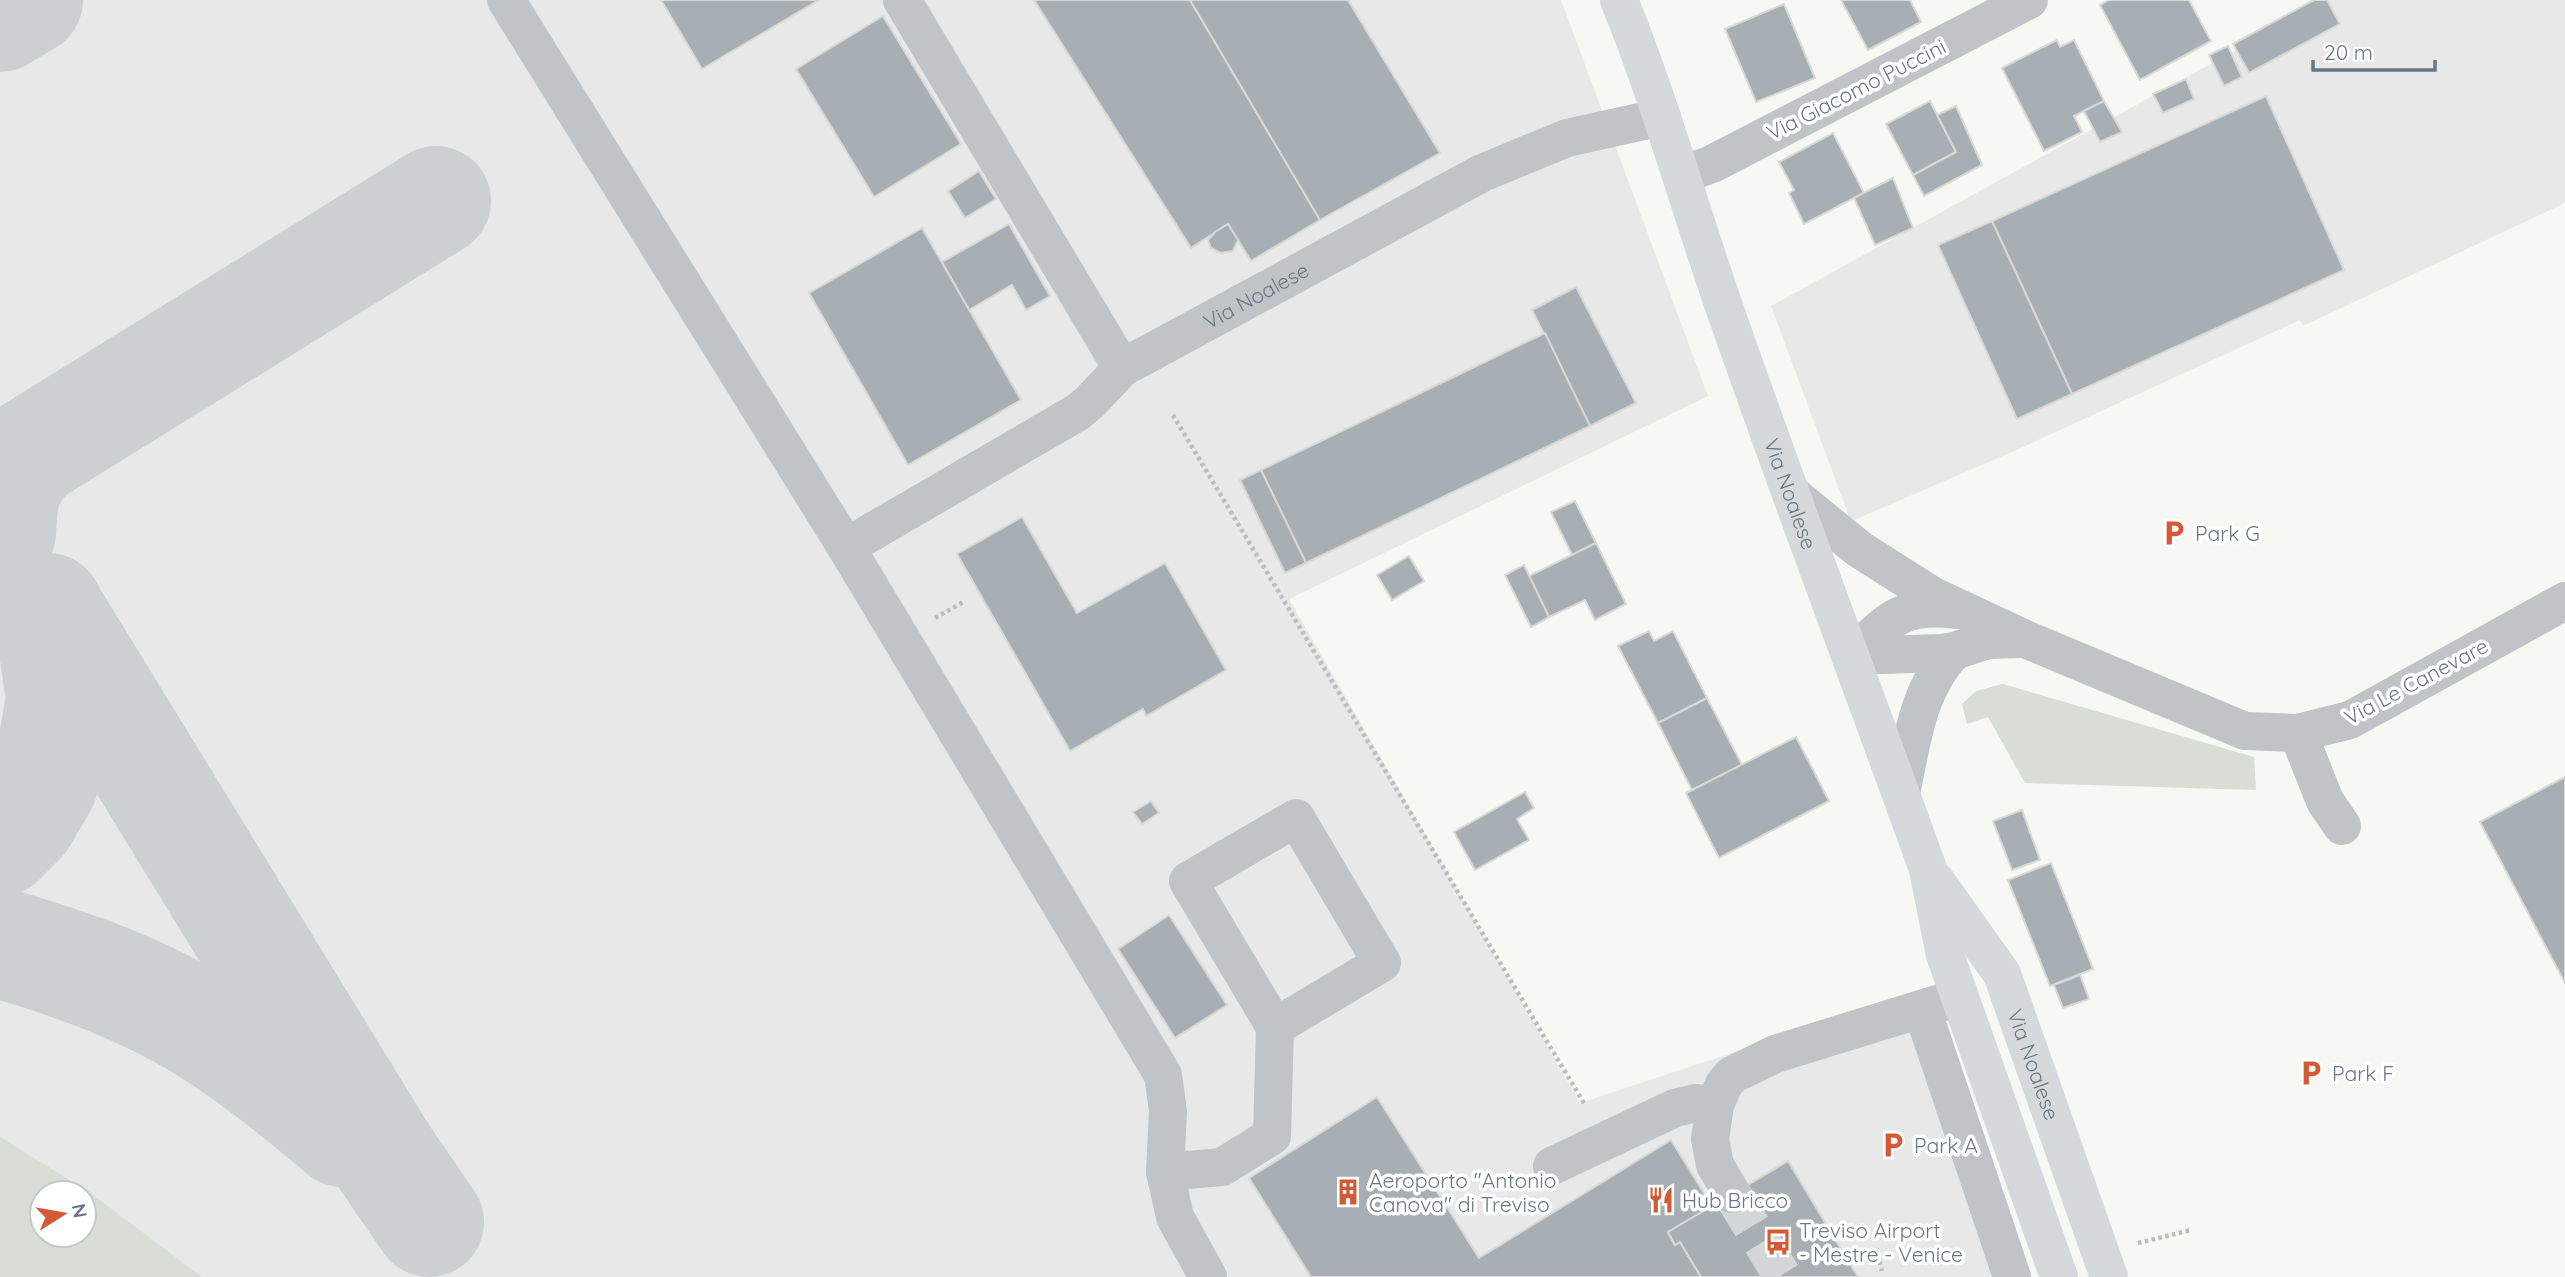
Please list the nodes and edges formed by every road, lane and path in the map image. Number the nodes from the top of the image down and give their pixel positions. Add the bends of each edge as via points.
1 (506, 0) edge
2 (902, 0) edge
3 (1619, 0) edge
4 (2029, 0) edge
5 (1662, 117) junction
6 (1682, 175) junction
7 (1122, 368) junction
8 (1173, 415) dead end
9 (1793, 495) junction
10 (846, 547) junction
11 (2565, 601) edge
12 (1963, 611) junction
13 (2025, 639) junction
14 (1954, 651) junction
15 (1852, 656) junction
16 (1901, 793) junction
17 (1928, 869) junction
18 (1961, 996) junction
19 (1922, 1009) junction
20 (1275, 1027) junction
21 (1597, 1102) dead end
22 (1714, 1105) junction
23 (1552, 1166) dead end
24 (1165, 1172) junction
25 (1732, 1194) tunnel mouth
26 (2191, 1230) dead end
27 (2133, 1244) dead end
28 (1875, 1248) dead end
29 (1882, 1270) dead end
30 (1208, 1277) edge
31 (2012, 1277) edge
32 (2059, 1277) edge
33 (2109, 1277) edge

1 - 10 street
2 - 7 street
3 - 5 main road, Via Noalese
4 - 6 street, Via Giacomo Puccini via 1712,164
5 - 6 main road, Via Noalese
5 - 7 street, Via Noalese via 1567,138 1482,173
6 - 9 main road, Via Noalese via 1728,319
7 - 10 street, Via Noalese via 1078,412
8 - 21 path via 1585,1107
9 - 12 street, Via Le Canevare via 1859,549
9 - 15 main road, Via Noalese
10 - 24 street via 1163,1075 1168,1111
11 - 13 street, Via Le Canevare via 2350,719 2307,730 2245,731
12 - 13 street, Via Le Canevare
12 - 15 street, Via Le Canevare via 1936,608 1902,613
13 - 14 street, Via Le Canevare via 1988,639
14 - 15 street, Via Le Canevare
14 - 16 street via 1932,679 1920,706
15 - 16 main road, Via Noalese
16 - 17 main road, Via Noalese
17 - 18 main road, Via Noalese via 1945,955
17 - 33 main road, Via Noalese via 2001,974
18 - 19 street
18 - 32 main road, Via Noalese
19 - 22 street via 1752,1064 1732,1075
19 - 31 street
20 - 20 street via 1188,881 1296,818 1382,963
20 - 24 street via 1272,1136 1222,1167
22 - 23 street via 1675,1108
22 - 25 street via 1711,1151
24 - 30 street via 1175,1217
26 - 27 path
28 - 29 path

